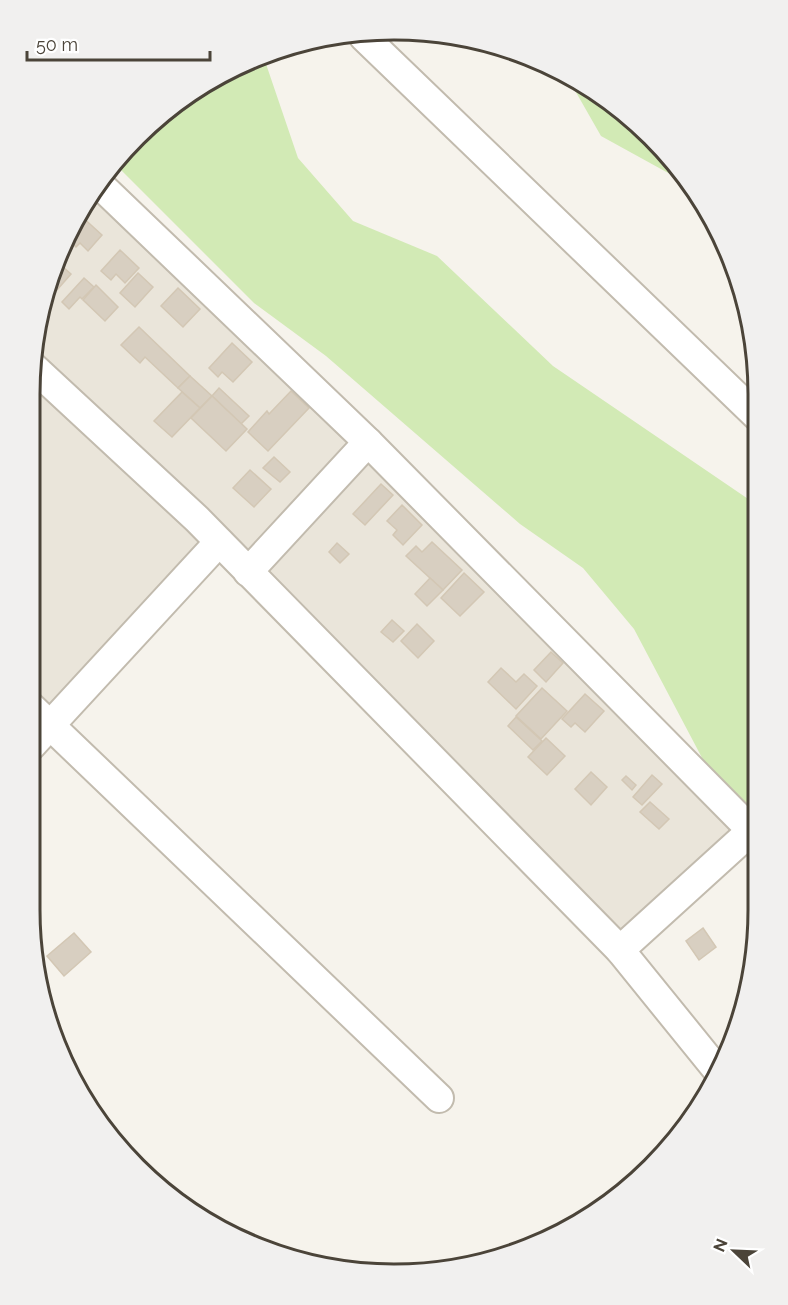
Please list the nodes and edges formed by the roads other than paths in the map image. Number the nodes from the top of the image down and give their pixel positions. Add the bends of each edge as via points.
1 (368, 41) edge
2 (106, 190) edge
3 (41, 374) edge
4 (748, 407) edge
5 (368, 442) junction
6 (219, 542) junction
7 (248, 572) junction
8 (41, 715) edge
9 (41, 717) edge
10 (748, 828) edge
11 (748, 839) edge
12 (620, 950) junction
13 (712, 1064) edge
14 (439, 1098) dead end

1 - 4 street
2 - 5 street
3 - 6 street
5 - 7 street
5 - 10 street
6 - 7 street
6 - 8 street
7 - 12 street
9 - 14 street
11 - 12 street
12 - 13 street

